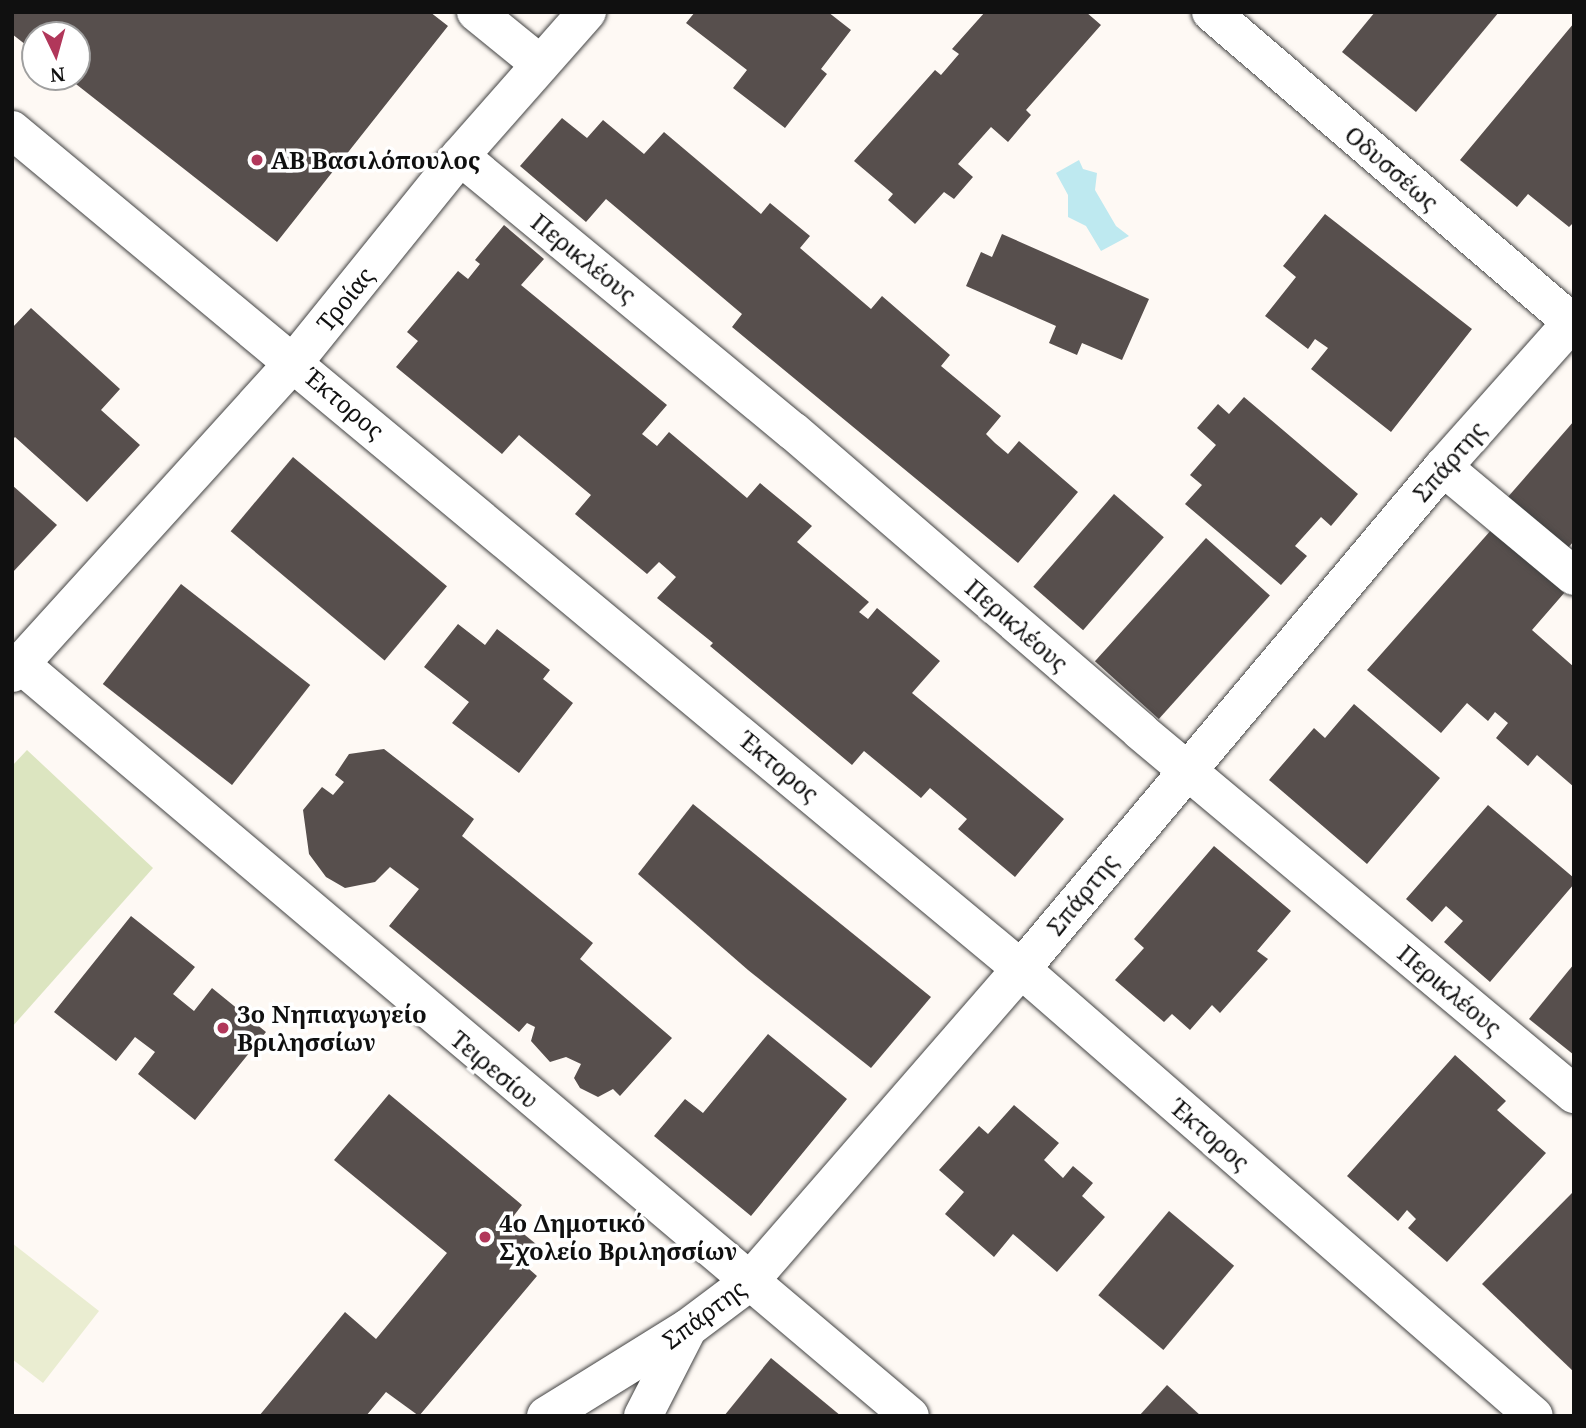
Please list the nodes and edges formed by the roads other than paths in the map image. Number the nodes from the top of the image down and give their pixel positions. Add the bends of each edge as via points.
1 (476, 12) edge
2 (587, 12) edge
3 (1211, 12) edge
4 (540, 64) junction
5 (12, 130) edge
6 (460, 156) junction
7 (1573, 322) edge
8 (294, 362) junction
9 (1443, 467) junction
10 (1574, 576) edge
11 (16, 668) edge
12 (1185, 769) junction
13 (1021, 968) junction
14 (1574, 1094) edge
15 (748, 1283) junction
16 (688, 1328) junction
17 (546, 1416) edge
18 (643, 1416) edge
19 (910, 1416) edge
20 (1534, 1416) edge

1 - 4 street
2 - 4 street, Τροίας
3 - 7 street, Οδυσσέως
4 - 6 street, Τροίας
5 - 8 street, Έκτορος
6 - 8 street, Τροίας
6 - 12 street, Περικλέους via 793,431
7 - 9 street, Σπάρτης
8 - 11 street, Τροίας
8 - 13 street, Έκτορος
9 - 10 street
9 - 12 street, Σπάρτης
11 - 15 street, Τειρεσίου
12 - 13 street, Σπάρτης
12 - 14 street, Περικλέους
13 - 15 street, Σπάρτης
13 - 20 street, Έκτορος
15 - 16 street, Σπάρτης
15 - 19 street, Τειρεσίου
16 - 17 street, Σπάρτης
16 - 18 street

